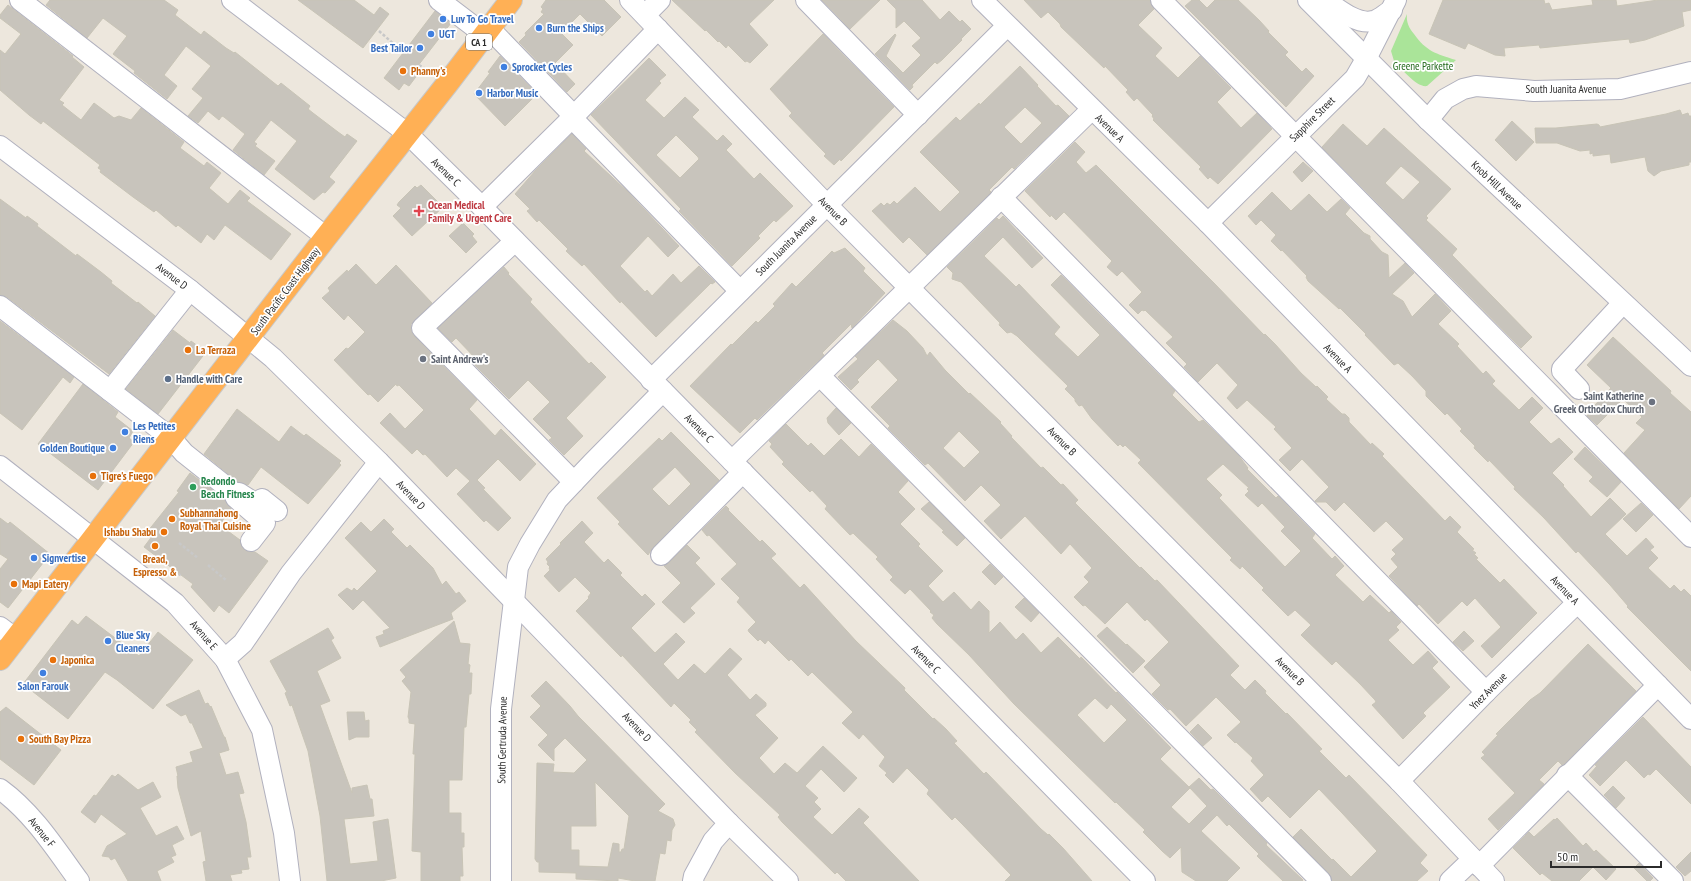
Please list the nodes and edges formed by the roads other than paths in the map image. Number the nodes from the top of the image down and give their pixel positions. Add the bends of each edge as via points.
1 (20, 0) edge
2 (232, 0) edge
3 (439, 0) edge
4 (511, 0) edge
5 (630, 0) edge
6 (660, 0) edge
7 (806, 0) edge
8 (982, 0) edge
9 (1161, 0) edge
10 (1308, 0) edge
11 (1325, 0) edge
12 (1394, 5) edge
13 (651, 22) junction
14 (1007, 26) junction
15 (487, 32) junction
16 (1366, 60) junction
17 (1691, 72) edge
18 (1091, 110) junction
19 (918, 115) junction
20 (573, 117) junction
21 (1428, 120) junction
22 (408, 134) junction
23 (1296, 136) junction
24 (0, 146) edge
25 (1002, 197) junction
26 (827, 205) junction
27 (482, 208) junction
28 (1208, 223) junction
29 (326, 237) junction
30 (515, 240) junction
31 (910, 288) junction
32 (190, 290) junction
33 (740, 291) junction
34 (1623, 303) junction
35 (0, 306) edge
36 (249, 338) junction
37 (1691, 366) edge
38 (820, 376) junction
39 (657, 385) junction
40 (1579, 389) dead end
41 (110, 391) junction
42 (171, 438) junction
43 (379, 462) junction
44 (0, 466) edge
45 (737, 467) junction
46 (574, 482) junction
47 (233, 492) junction
48 (277, 511) dead end
49 (1691, 537) edge
50 (93, 538) junction
51 (251, 541) dead end
52 (661, 555) dead end
53 (513, 600) junction
54 (1577, 603) junction
55 (8, 633) edge
56 (0, 659) edge
57 (225, 659) junction
58 (1658, 685) junction
59 (1486, 692) junction
60 (1691, 719) edge
61 (1568, 775) junction
62 (1399, 781) junction
63 (0, 789) edge
64 (729, 823) junction
65 (1476, 862) junction
66 (79, 881) edge
67 (290, 881) edge
68 (501, 881) edge
69 (693, 881) edge
70 (788, 881) edge
71 (1145, 881) edge
72 (1321, 881) edge
73 (1450, 881) edge
74 (1494, 881) edge
75 (1673, 881) edge

1 - 29 street
2 - 22 street, Avenue C
3 - 15 street
4 - 15 highway, South Pacific Coast Highway / CA 1
5 - 13 street, Avenue B
6 - 13 street
7 - 19 street
8 - 14 street, Avenue A
9 - 23 street
10 - 16 street, Knob Hill Avenue
11 - 12 street via 1363,22 1374,21
12 - 16 street, Sapphire Street
13 - 20 street
13 - 26 street, Avenue B
14 - 18 street, Avenue A
14 - 19 street, South Juanita Avenue
15 - 20 street
15 - 22 highway, South Pacific Coast Highway / CA 1
16 - 21 street, Knob Hill Avenue
16 - 23 street, Sapphire Street via 1354,78
17 - 21 street, South Juanita Avenue via 1620,89 1534,91 1476,86 1463,88 1445,99
18 - 25 street
18 - 28 street, Avenue A
19 - 26 street, South Juanita Avenue
20 - 27 street
20 - 33 street
21 - 34 street, Knob Hill Avenue
22 - 27 street, Avenue C
22 - 29 highway, South Pacific Coast Highway / CA 1
23 - 28 street, Sapphire Street
23 - 49 street
24 - 32 street, Avenue D
25 - 31 street
25 - 59 street
26 - 31 street, Avenue B
26 - 33 street, South Juanita Avenue
27 - 30 street, Avenue C
28 - 54 street, Avenue A
29 - 36 highway, South Pacific Coast Highway / CA 1
30 - 39 street, Avenue C
30 - 46 street via 422,328
31 - 38 street
31 - 62 street, Avenue B
32 - 36 street, Avenue D
32 - 41 street
33 - 39 street, South Juanita Avenue
34 - 37 street, Knob Hill Avenue
34 - 40 street via 1562,369
35 - 41 street
36 - 42 highway, South Pacific Coast Highway / CA 1
36 - 43 street, Avenue D via 288,372
38 - 45 street
38 - 72 street
39 - 45 street, Avenue C
39 - 46 street, South Juanita Avenue
41 - 42 street
42 - 47 street via 184,453
42 - 50 highway, South Pacific Coast Highway / CA 1
43 - 53 street, Avenue D
43 - 57 street via 291,573 242,642
44 - 50 street, Avenue E
45 - 52 street
45 - 71 street, Avenue C
46 - 53 street, South Juanita Avenue via 557,500 518,567
47 - 48 street via 241,493 258,505 262,500
47 - 51 street via 236,498 265,523
50 - 55 highway, South Pacific Coast Highway / CA 1
50 - 57 street, Avenue E via 175,603
53 - 64 street, Avenue D
53 - 68 street, South Gertruda Avenue via 501,709
54 - 58 street, Avenue A
54 - 59 street, Ynez Avenue
55 - 56 highway, South Pacific Coast Highway / CA 1
57 - 67 street, Avenue E via 262,730 284,833
58 - 60 street, Avenue A
58 - 61 street
59 - 62 street, Ynez Avenue
61 - 65 street
61 - 75 street
62 - 65 street, Avenue B
63 - 66 street, Avenue F via 17,802
64 - 69 street via 713,841
64 - 70 street, Avenue D
65 - 73 street
65 - 74 street, Avenue B

